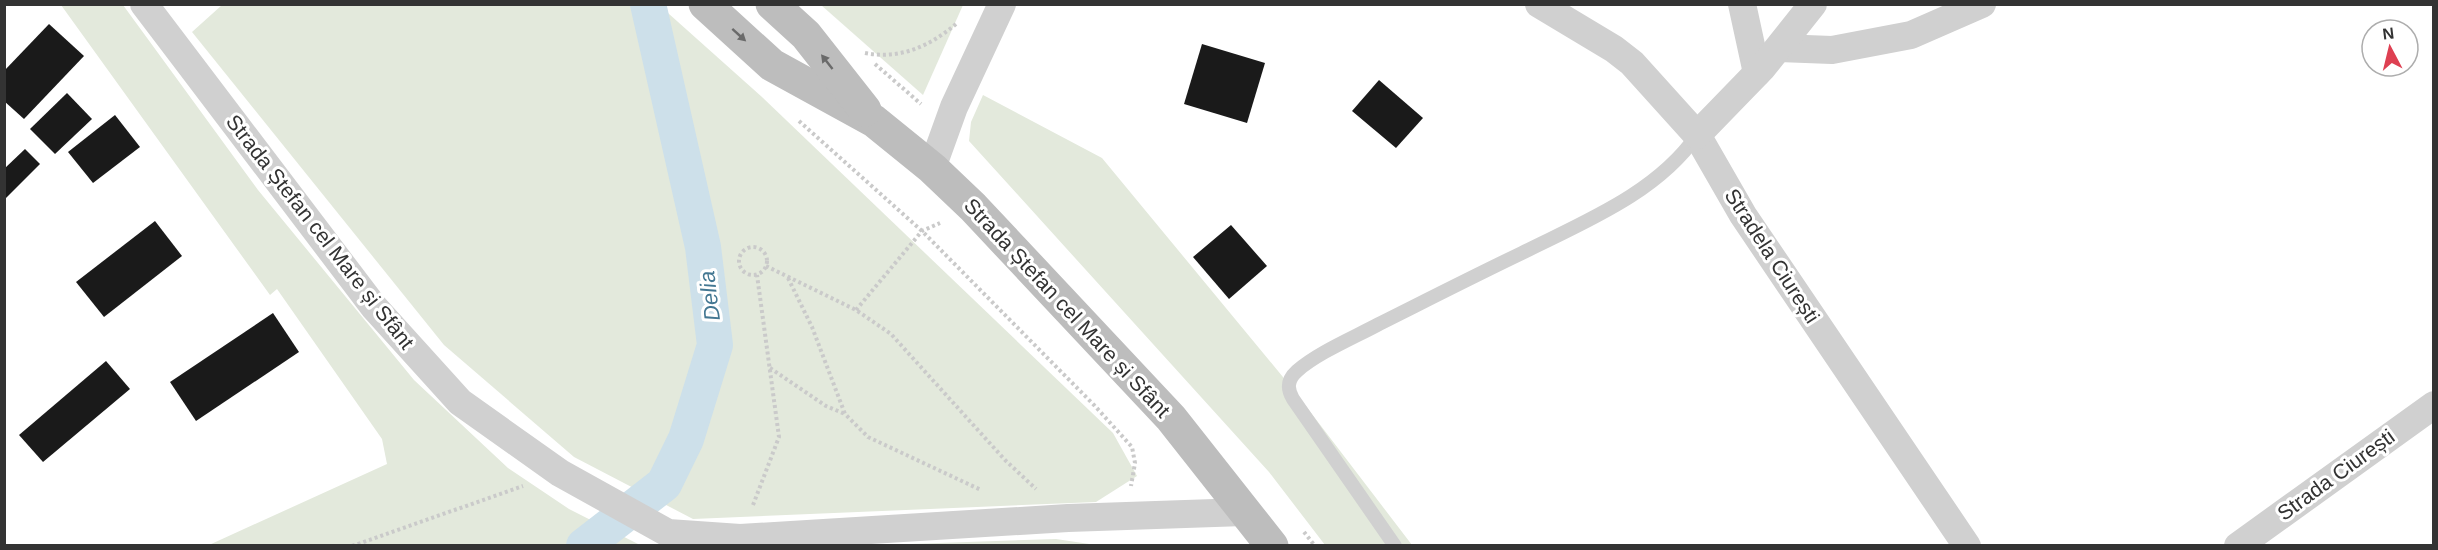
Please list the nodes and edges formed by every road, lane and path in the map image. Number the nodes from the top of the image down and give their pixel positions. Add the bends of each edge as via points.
1 (144, 4) edge
2 (705, 4) edge
3 (772, 4) edge
4 (1002, 4) edge
5 (1539, 4) edge
6 (1742, 4) edge
7 (1813, 4) edge
8 (1982, 4) edge
9 (963, 17) dead end
10 (1779, 48) junction
11 (861, 52) dead end
12 (1757, 73) junction
13 (792, 115) dead end
14 (874, 121) junction
15 (1697, 135) junction
16 (932, 168) junction
17 (922, 231) junction
18 (766, 266) junction
19 (757, 275) junction
20 (788, 277) junction
21 (856, 310) junction
22 (770, 368) junction
23 (2433, 405) edge
24 (845, 414) junction
25 (560, 473) junction
26 (992, 495) dead end
27 (1244, 512) junction
28 (1147, 515) junction
29 (1068, 518) junction
30 (738, 542) edge
31 (352, 546) edge
32 (1272, 546) edge
33 (1395, 546) edge
34 (1967, 546) edge
35 (2238, 546) edge

1 - 25 street, Strada Ștefan cel Mare și Sfânt via 374,307 460,402
2 -> 14 main road, Strada Ștefan cel Mare și Sfânt via 772,65
14 -> 3 main road, Strada Ștefan cel Mare și Sfânt via 806,35
4 - 16 street via 954,107
5 - 15 street, Stradela Ciurești via 1623,56
6 - 12 street
7 - 10 street
8 - 10 street via 1911,35 1832,50
9 - 11 path via 924,46 883,57
10 - 12 street
12 - 15 street
13 - 17 path
14 - 16 main road, Strada Ștefan cel Mare și Sfânt
15 - 33 lane via 1666,171 1634,194 1342,343 1289,380 1288,391 1293,399
15 - 34 street, Stradela Ciurești via 1743,215
16 - 27 main road, Strada Ștefan cel Mare și Sfânt via 1171,418
17 - 21 path
17 - 28 path via 1132,447 1135,463 1130,488
18 - 19 path
18 - 19 path via 764,252 755,246 744,249 738,265 750,276
18 - 20 path
19 - 22 path
20 - 21 path
20 - 24 path
21 - 29 path via 891,334 1005,460
22 - 24 path via 826,406
22 - 30 path via 779,437
23 - 35 street, Strada Ciurești
24 - 26 path via 868,436
25 - 30 street, Strada Ștefan cel Mare și Sfânt via 668,533
25 - 31 path
27 - 28 street, Strada Ștefan cel Mare și Sfânt
27 - 32 main road, Strada Ștefan cel Mare și Sfânt
28 - 29 street, Strada Ștefan cel Mare și Sfânt
29 - 30 street, Strada Ștefan cel Mare și Sfânt

